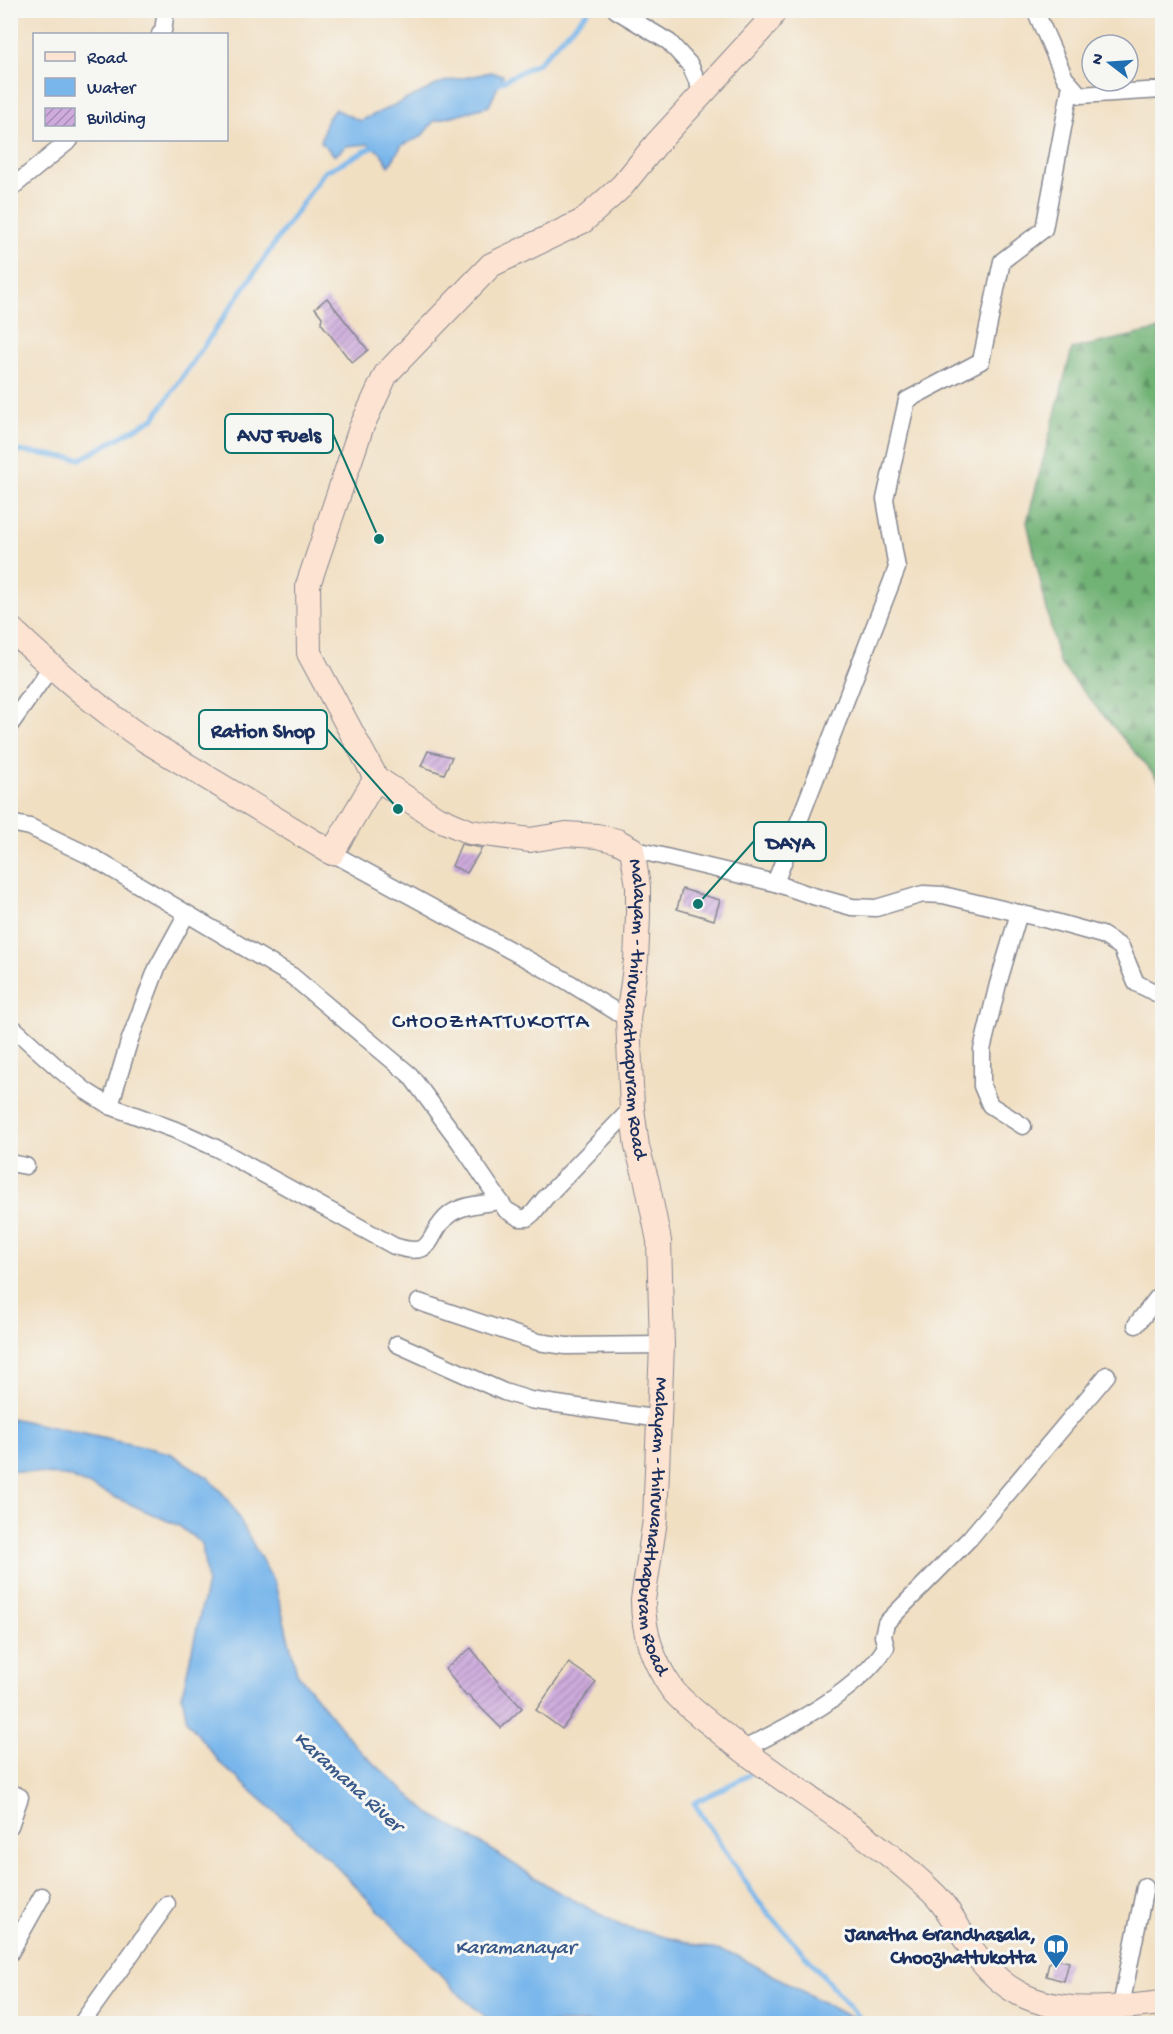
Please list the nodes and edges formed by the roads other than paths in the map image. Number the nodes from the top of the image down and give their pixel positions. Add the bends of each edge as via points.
1 (166, 10) edge
2 (616, 10) edge
3 (775, 10) edge
4 (1035, 10) edge
5 (161, 33) edge
6 (1071, 85) junction
7 (1162, 90) edge
8 (704, 94) junction
9 (69, 141) edge
10 (10, 189) edge
11 (10, 628) edge
12 (51, 668) junction
13 (10, 725) edge
14 (376, 778) junction
15 (10, 823) edge
16 (632, 849) junction
17 (332, 853) junction
18 (775, 883) junction
19 (1019, 913) junction
20 (186, 915) junction
21 (1162, 996) edge
22 (628, 1018) junction
23 (10, 1025) edge
24 (110, 1106) junction
25 (632, 1108) junction
26 (1023, 1126) dead end
27 (500, 1201) junction
28 (1162, 1292) edge
29 (419, 1302) dead end
30 (1136, 1325) dead end
31 (397, 1344) dead end
32 (662, 1345) junction
33 (1107, 1375) dead end
34 (659, 1419) junction
35 (742, 1750) junction
36 (10, 1792) edge
37 (10, 1826) edge
38 (1145, 1887) dead end
39 (42, 1896) dead end
40 (167, 1904) dead end
41 (10, 1953) edge
42 (1162, 2003) edge
43 (1121, 2006) junction
44 (81, 2024) edge

1 - 5 street
2 - 8 street via 669,42 690,65
3 - 8 main road, Malayam - thiruvanathapuram Road
4 - 6 street
6 - 7 street via 1080,95
6 - 18 street via 1044,229 1002,261 981,361 907,400 885,499 897,568
8 - 14 main road, Malayam - thiruvanathapuram Road via 607,200 583,221 491,265 386,374 361,428 308,585 309,653
9 - 10 street
11 - 12 main road
12 - 13 street
12 - 17 main road via 145,740
14 - 16 main road, Malayam - thiruvanathapuram Road via 435,817 470,832 530,840 566,834 597,836
14 - 17 main road
15 - 20 street via 30,827 90,856
16 - 18 street
16 - 22 main road, Malayam - thiruvanathapuram Road via 638,916
17 - 22 street
18 - 19 street via 852,907 876,908 923,894
19 - 21 street via 1102,935 1121,947 1136,983
19 - 26 street via 982,1050 982,1086 990,1105
20 - 24 street via 153,979
20 - 27 street via 292,976 410,1075
22 - 25 main road, Malayam - thiruvanathapuram Road
23 - 24 street via 77,1084
24 - 27 street via 216,1148 411,1252 425,1248 450,1214 465,1207
25 - 27 street via 527,1218 506,1210
25 - 32 main road, Malayam - thiruvanathapuram Road via 659,1241
28 - 30 street
29 - 32 street via 538,1342 566,1346
31 - 34 street via 530,1400
32 - 34 main road, Malayam - thiruvanathapuram Road
33 - 35 street via 970,1538 886,1623 886,1647 878,1660 812,1714
34 - 35 main road, Malayam - thiruvanathapuram Road via 655,1520 643,1600 650,1650 673,1691
35 - 43 main road, Malayam - thiruvanathapuram Road via 890,1855 934,1894 994,1975 1019,1993 1046,2004 1080,2009
36 - 37 street via 20,1797
38 - 43 street
39 - 41 street
40 - 44 street
42 - 43 main road, Malayam - thiruvanathapuram Road

